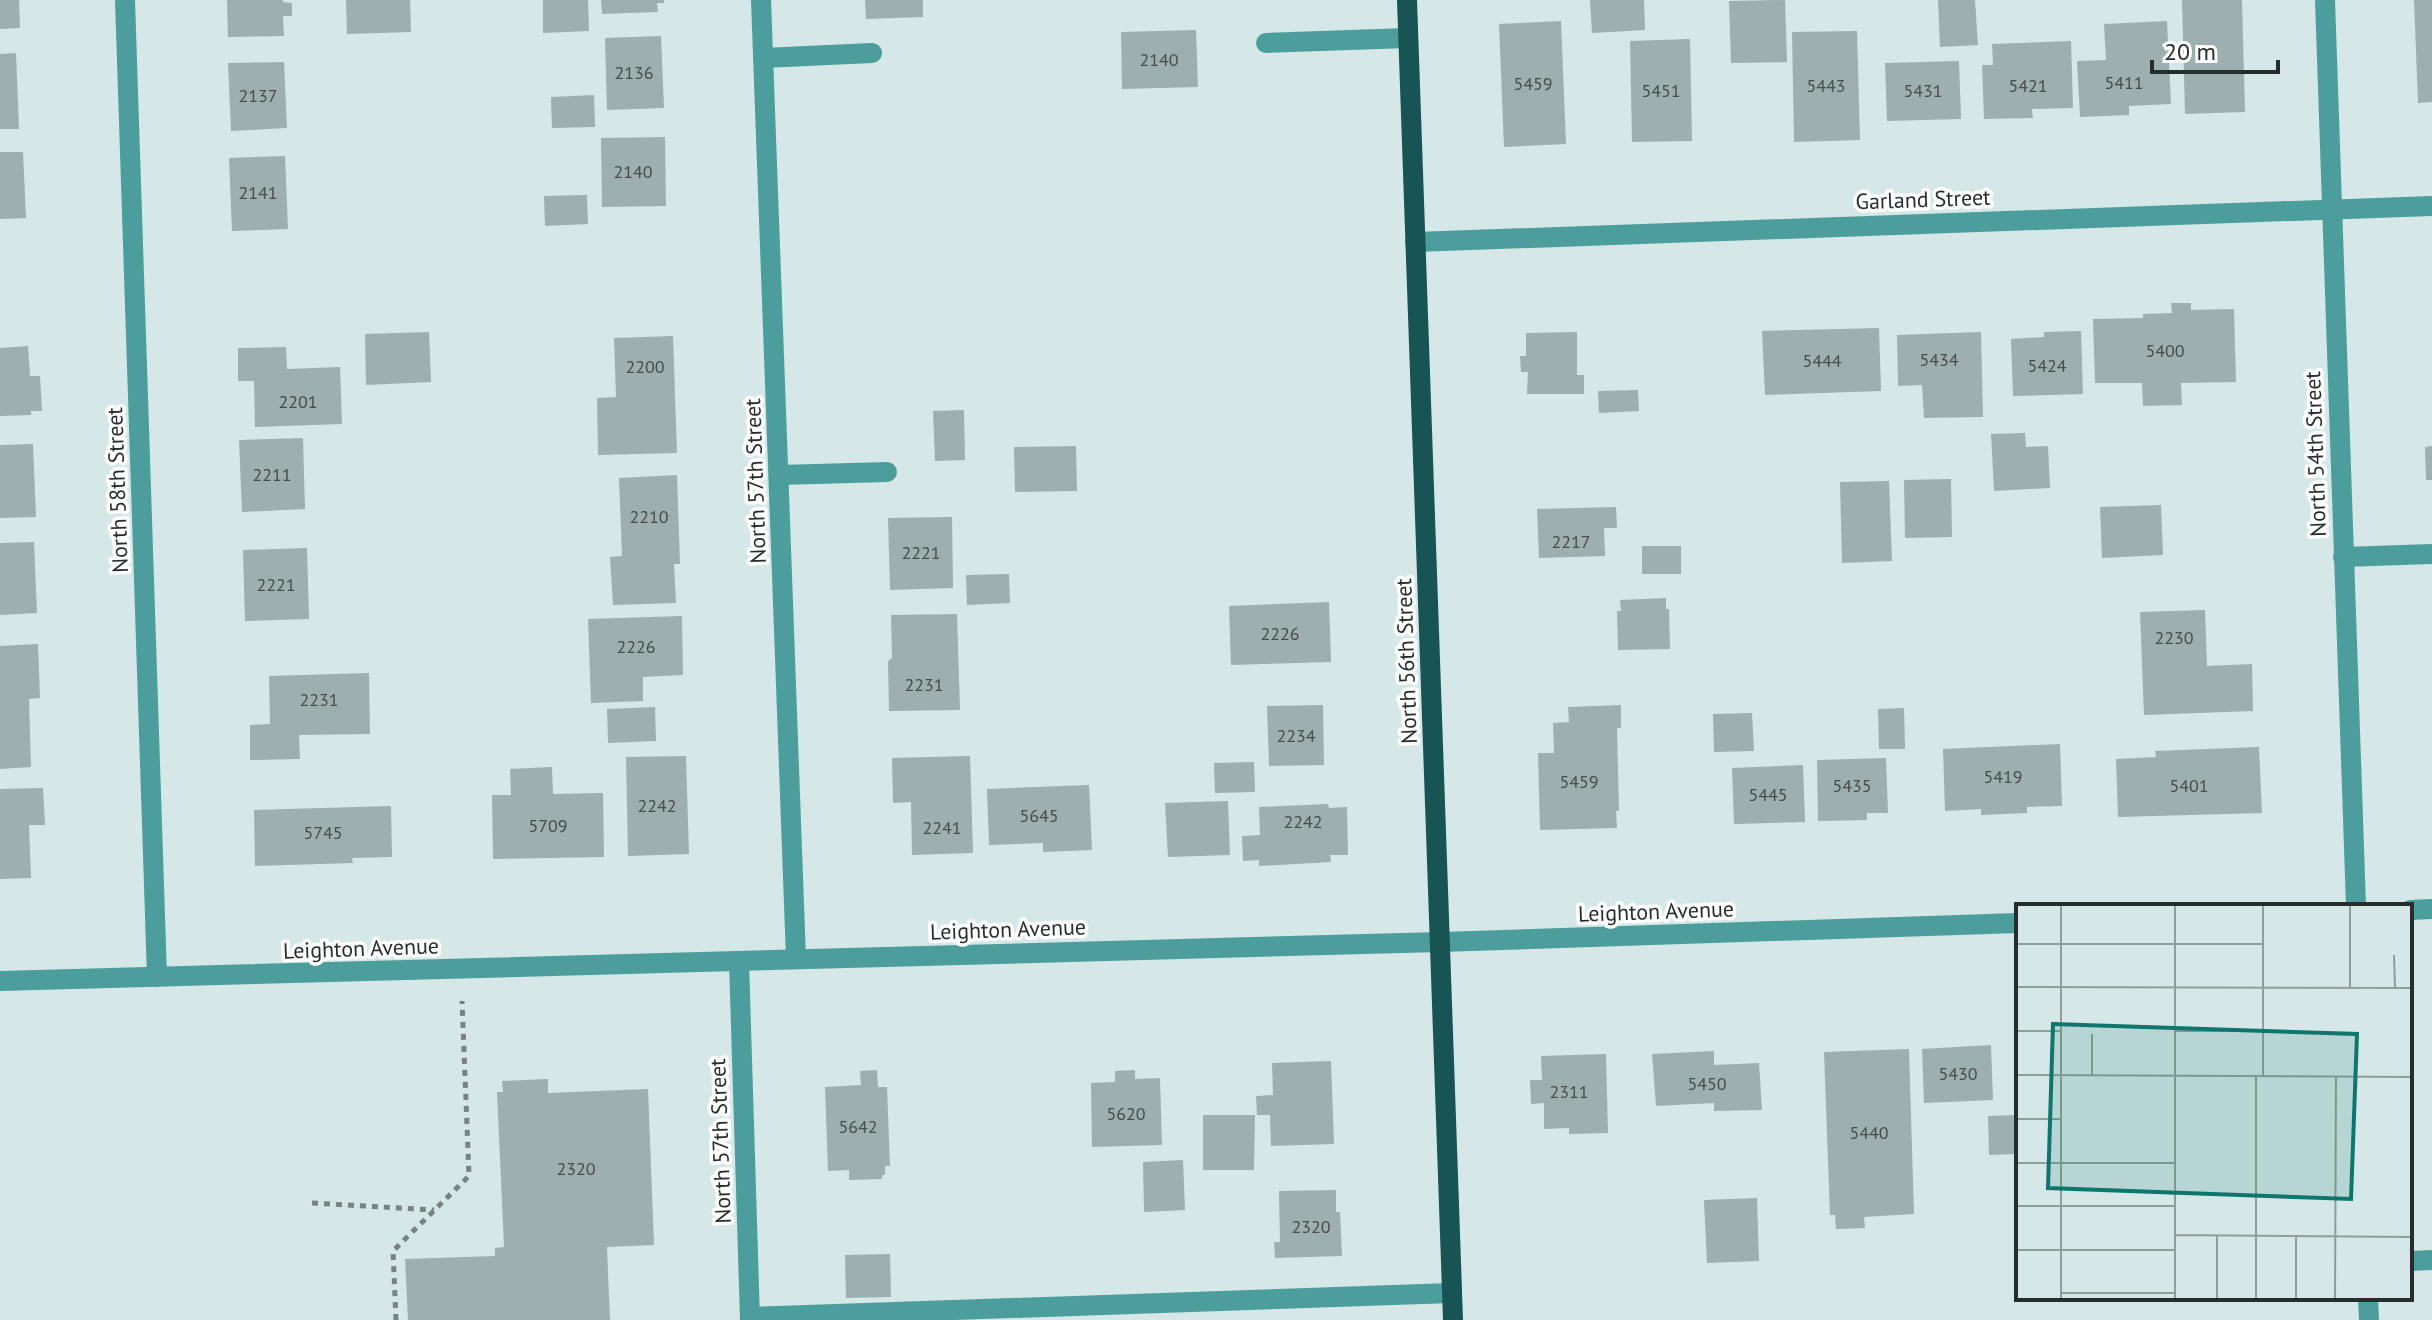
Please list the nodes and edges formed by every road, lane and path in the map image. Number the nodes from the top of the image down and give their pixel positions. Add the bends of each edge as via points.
1 (125, 0) edge
2 (761, 0) edge
3 (1407, 0) edge
4 (2325, 0) edge
5 (1408, 38) junction
6 (1266, 43) dead end
7 (872, 53) dead end
8 (763, 58) junction
9 (2432, 206) edge
10 (2331, 209) junction
11 (1415, 242) junction
12 (887, 472) dead end
13 (779, 475) junction
14 (2432, 554) edge
15 (2343, 557) junction
16 (2356, 904) edge
17 (2432, 909) edge
18 (2412, 910) edge
19 (2016, 923) edge
20 (1440, 942) junction
21 (796, 959) junction
22 (739, 961) junction
23 (157, 977) junction
24 (0, 981) edge
25 (462, 996) dead end
26 (312, 1203) dead end
27 (435, 1210) junction
28 (2432, 1260) edge
29 (2412, 1261) edge
30 (1452, 1293) junction
31 (2368, 1300) edge
32 (750, 1319) edge
33 (396, 1320) edge
34 (1453, 1320) edge
35 (2369, 1320) edge

1 - 23 street, North 58th Street
2 - 8 street, North 57th Street
3 - 5 main road, North 56th Street
4 - 10 street, North 54th Street
5 - 6 street
5 - 11 main road, North 56th Street
7 - 8 street
8 - 13 street, North 57th Street
9 - 10 street, Garland Street
10 - 11 street, Garland Street
10 - 15 street, North 54th Street
11 - 20 main road, North 56th Street
12 - 13 street
13 - 21 street, North 57th Street
14 - 15 street
15 - 16 street, North 54th Street
17 - 18 street
19 - 20 street, Leighton Avenue
20 - 21 street, Leighton Avenue
20 - 30 main road, North 56th Street
21 - 22 street, Leighton Avenue
22 - 23 street, Leighton Avenue
22 - 32 street, North 57th Street
23 - 24 street, Leighton Avenue
25 - 27 path via 469,1176
26 - 27 path
27 - 33 path via 393,1251
28 - 29 street
30 - 32 street
30 - 34 main road, North 56th Street
31 - 35 street

